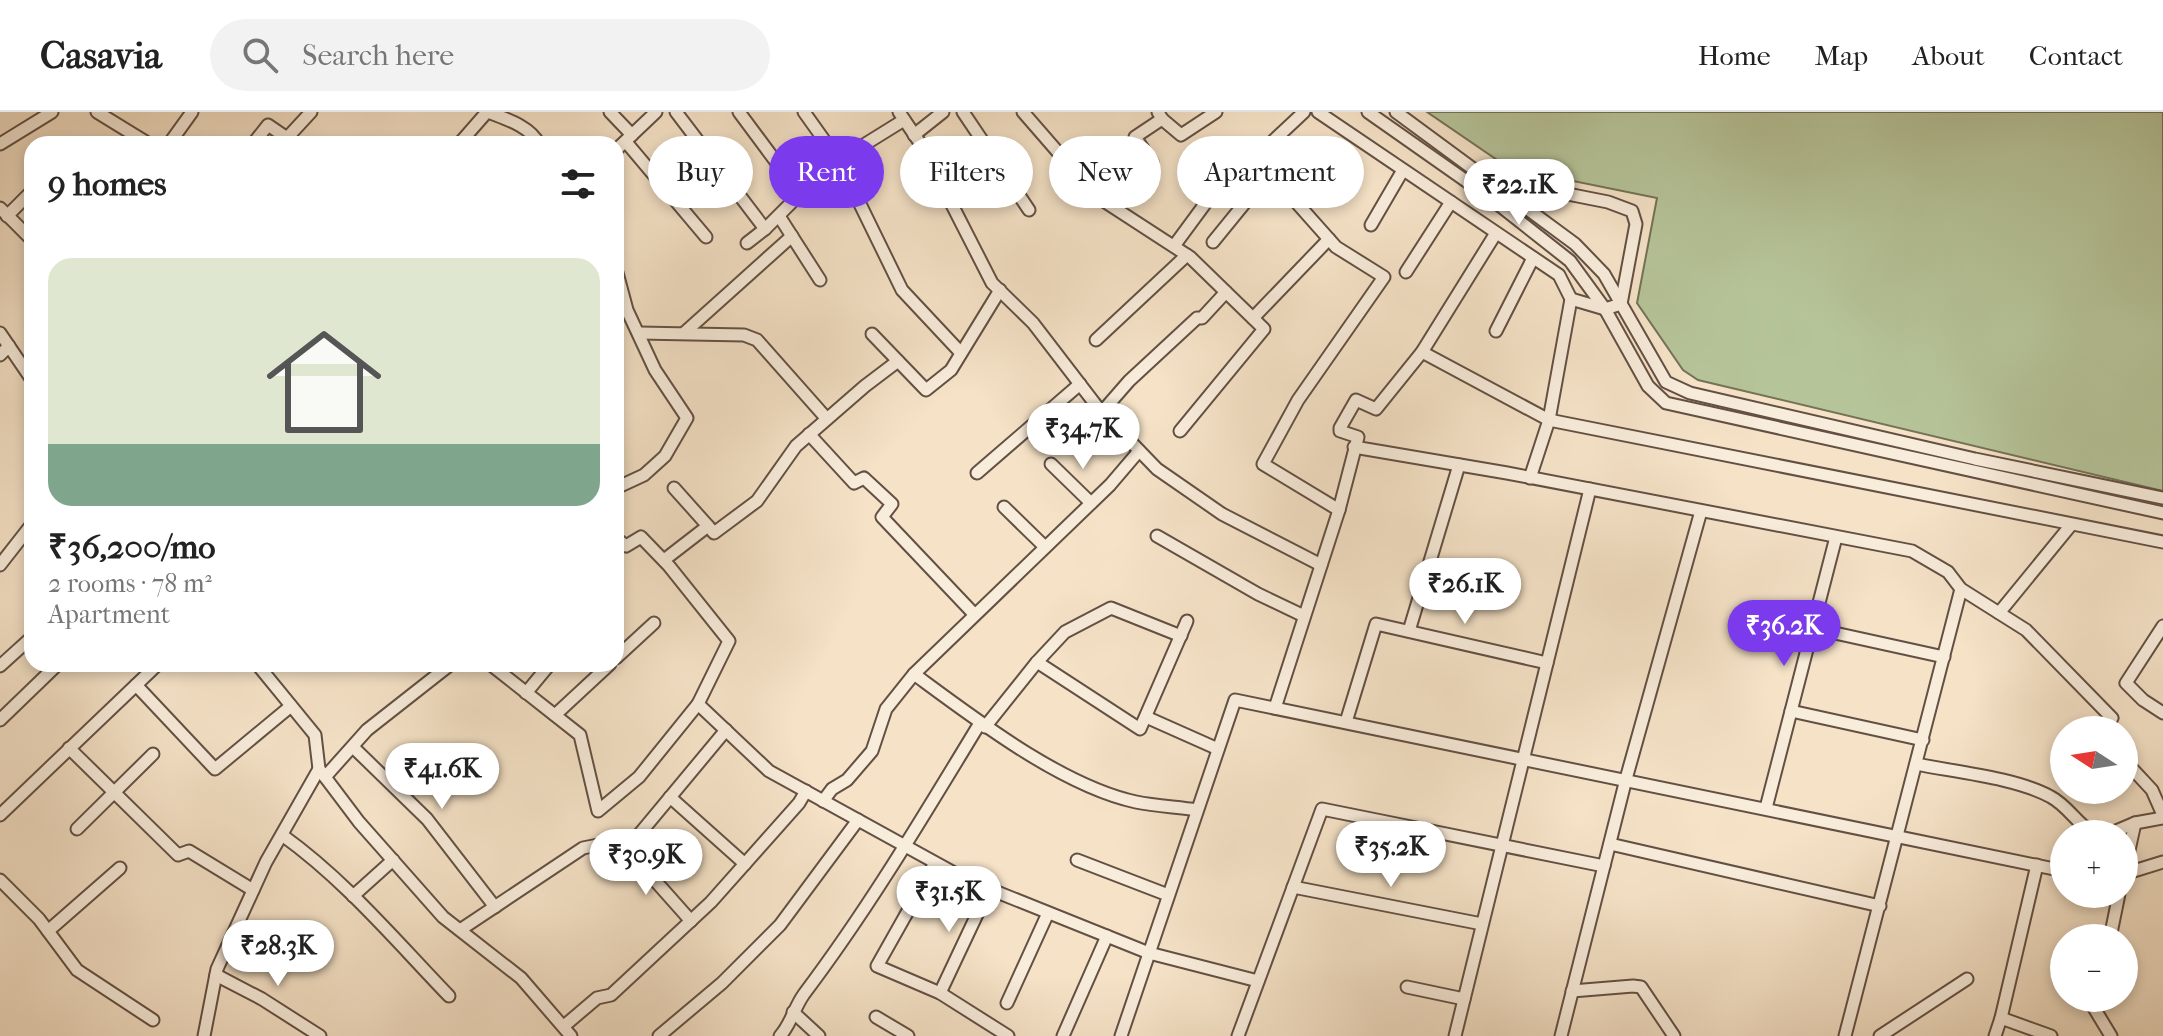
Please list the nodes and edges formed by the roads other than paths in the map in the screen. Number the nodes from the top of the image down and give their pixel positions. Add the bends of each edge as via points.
1 (52, 112) edge
2 (97, 112) edge
3 (192, 112) edge
4 (311, 112) edge
5 (488, 112) edge
6 (610, 112) edge
7 (656, 112) edge
8 (676, 112) edge
9 (739, 112) edge
10 (804, 112) edge
11 (943, 112) edge
12 (963, 112) edge
13 (1023, 112) edge
14 (1216, 112) edge
15 (1304, 112) edge
16 (1318, 112) edge
17 (1368, 112) edge
18 (1396, 112) edge
19 (902, 116) edge
20 (1160, 116) edge
21 (914, 135) junction
22 (136, 136) edge
23 (175, 136) edge
24 (259, 136) edge
25 (284, 136) edge
26 (289, 136) edge
27 (466, 136) edge
28 (535, 136) edge
29 (622, 136) edge
30 (821, 136) edge
31 (874, 136) edge
32 (1136, 136) edge
33 (1278, 136) edge
34 (625, 142) edge
35 (0, 144) edge
36 (769, 152) edge
37 (1403, 170) junction
38 (1506, 193) junction
39 (24, 197) edge
40 (1451, 202) junction
41 (787, 208) edge
42 (862, 208) edge
43 (1202, 208) edge
44 (1241, 208) edge
45 (1302, 208) edge
46 (1029, 210) dead end
47 (3, 212) edge
48 (779, 216) junction
49 (1371, 225) dead end
50 (765, 229) junction
51 (24, 232) edge
52 (1496, 233) junction
53 (792, 236) junction
54 (706, 237) dead end
55 (1329, 239) junction
56 (1213, 242) dead end
57 (747, 243) dead end
58 (1174, 246) junction
59 (1187, 255) junction
60 (1533, 258) junction
61 (1406, 272) dead end
62 (820, 280) dead end
63 (1000, 290) junction
64 (1226, 292) junction
65 (624, 299) edge
66 (1571, 299) junction
67 (1621, 304) junction
68 (1605, 309) junction
69 (1253, 318) junction
70 (1496, 331) dead end
71 (0, 333) edge
72 (639, 333) junction
73 (684, 333) junction
74 (872, 334) dead end
75 (1096, 340) dead end
76 (4, 350) edge
77 (1422, 352) junction
78 (961, 353) junction
79 (898, 361) junction
80 (24, 371) edge
81 (1080, 384) junction
82 (1102, 412) junction
83 (827, 419) junction
84 (1549, 420) junction
85 (1180, 431) dead end
86 (809, 434) junction
87 (1354, 447) junction
88 (1139, 451) junction
89 (1051, 464) dead end
90 (1459, 465) junction
91 (977, 473) dead end
92 (1530, 478) junction
93 (624, 484) edge
94 (674, 488) dead end
95 (1590, 489) junction
96 (2163, 498) edge
97 (1091, 503) junction
98 (1004, 507) dead end
99 (1339, 510) junction
100 (1701, 511) junction
101 (2163, 513) edge
102 (2071, 525) junction
103 (708, 526) junction
104 (24, 534) edge
105 (1157, 536) dead end
106 (1836, 537) junction
107 (2163, 542) edge
108 (624, 544) edge
109 (1045, 547) junction
110 (664, 560) junction
111 (0, 565) edge
112 (1321, 565) junction
113 (1961, 589) junction
114 (1999, 613) junction
115 (974, 614) junction
116 (1304, 616) junction
117 (1187, 621) dead end
118 (654, 623) dead end
119 (2163, 626) edge
120 (1812, 628) junction
121 (1409, 631) junction
122 (1181, 636) junction
123 (24, 644) edge
124 (624, 651) edge
125 (1944, 657) junction
126 (1037, 662) junction
127 (1547, 663) junction
128 (0, 666) edge
129 (50, 672) edge
130 (150, 672) edge
131 (263, 672) edge
132 (441, 672) edge
133 (500, 672) edge
134 (543, 672) edge
135 (601, 672) edge
136 (914, 674) junction
137 (136, 685) junction
138 (526, 693) junction
139 (698, 704) junction
140 (291, 706) junction
141 (1275, 708) junction
142 (1791, 711) junction
143 (2163, 713) edge
144 (555, 715) junction
145 (2110, 716) edge
146 (1146, 717) junction
147 (0, 720) edge
148 (1346, 722) junction
149 (983, 725) junction
150 (726, 730) junction
151 (1923, 740) junction
152 (353, 747) junction
153 (69, 748) junction
154 (1218, 749) junction
155 (153, 754) dead end
156 (1523, 758) junction
157 (1916, 764) junction
158 (322, 773) junction
159 (2138, 775) edge
160 (1626, 779) junction
161 (806, 791) junction
162 (114, 792) junction
163 (670, 797) junction
164 (823, 801) junction
165 (1766, 808) junction
166 (1197, 810) junction
167 (0, 813) edge
168 (2163, 817) edge
169 (858, 820) junction
170 (2075, 820) edge
171 (2138, 822) edge
172 (77, 829) dead end
173 (282, 835) junction
174 (1898, 835) junction
175 (1610, 844) junction
176 (1502, 845) junction
177 (905, 846) junction
178 (627, 849) junction
179 (393, 860) junction
180 (1077, 860) dead end
181 (2163, 862) edge
182 (935, 863) junction
183 (745, 864) junction
184 (2037, 865) junction
185 (1604, 866) junction
186 (120, 868) dead end
187 (2050, 868) edge
188 (2138, 870) edge
189 (0, 880) edge
190 (1293, 887) junction
191 (989, 889) junction
192 (253, 890) junction
193 (1168, 895) junction
194 (353, 896) junction
195 (1880, 906) junction
196 (495, 907) junction
197 (1048, 913) junction
198 (691, 921) junction
199 (1482, 924) junction
200 (460, 930) junction
201 (48, 931) junction
202 (1107, 936) junction
203 (1149, 953) junction
204 (216, 975) junction
205 (1967, 979) dead end
206 (1258, 981) junction
207 (1407, 987) dead end
208 (1572, 991) junction
209 (940, 993) junction
210 (449, 996) dead end
211 (1464, 999) junction
212 (1007, 1003) dead end
213 (793, 1012) junction
214 (2096, 1012) edge
215 (876, 1017) dead end
216 (2001, 1018) junction
217 (153, 1020) dead end
218 (568, 1033) edge
219 (204, 1036) edge
220 (320, 1036) edge
221 (659, 1036) edge
222 (780, 1036) edge
223 (819, 1036) edge
224 (908, 1036) edge
225 (1008, 1036) edge
226 (1063, 1036) edge
227 (1121, 1036) edge
228 (1238, 1036) edge
229 (1455, 1036) edge
230 (1561, 1036) edge
231 (1674, 1036) edge
232 (1845, 1036) edge
233 (1880, 1036) edge
234 (1995, 1036) edge
235 (2051, 1036) edge
236 (2111, 1036) edge

1 - 35 street
2 - 22 street
3 - 23 street
4 - 26 street
5 - 27 street
5 - 28 street
6 - 29 street
7 - 34 street
8 - 50 street
9 - 36 street
10 - 30 street
11 - 21 street
12 - 46 street
13 - 58 street via 1096,196
14 - 20 street via 1181,135
15 - 33 street
16 - 37 street
17 - 68 street via 1570,261
18 - 38 street
19 - 21 street
19 - 31 street
20 - 32 street
21 - 63 street
24 - 25 street via 268,125
34 - 54 street
37 - 40 street
37 - 49 street
38 - 67 street via 1575,244 1604,274
38 - 67 street via 1517,184 1632,211 1636,224
39 - 47 street
40 - 52 street
40 - 61 street
41 - 48 street
42 - 78 street via 902,290
43 - 58 street
44 - 56 street
45 - 55 street
47 - 51 street
48 - 50 street
48 - 53 street
50 - 57 street
52 - 60 street
52 - 77 street
53 - 62 street
53 - 73 street
55 - 69 street
55 - 99 street via 1384,277 1298,400 1263,464
58 - 59 street
59 - 64 street
59 - 75 street
60 - 66 street via 1559,275
60 - 70 street
63 - 78 street
63 - 81 street
64 - 69 street
64 - 82 street
65 - 72 street
66 - 68 street
66 - 84 street
67 - 68 street
67 - 96 street via 1666,382 1690,393
68 - 101 street via 1648,386 1666,403
69 - 85 street via 1264,329
71 - 76 street
72 - 73 street
72 - 93 street via 655,370 687,418 665,456
73 - 83 street via 757,340
74 - 79 street
76 - 80 street
77 - 84 street
77 - 87 street via 1376,409 1356,400 1340,428 1358,437
78 - 79 street via 951,370 926,390
79 - 83 street
81 - 82 street
81 - 91 street
82 - 88 street
83 - 86 street
84 - 92 street
84 - 102 street
86 - 103 street via 757,501 714,533
86 - 115 street via 854,483 864,478 892,504 882,517
87 - 90 street
87 - 99 street
88 - 97 street
88 - 112 street via 1222,514
89 - 97 street
90 - 92 street
90 - 121 street
92 - 95 street
94 - 103 street
95 - 100 street
95 - 127 street
97 - 109 street
98 - 109 street
99 - 112 street
100 - 106 street
100 - 160 street
102 - 107 street
102 - 114 street
103 - 110 street
104 - 111 street
105 - 116 street
106 - 113 street via 1912,551 1948,572
106 - 120 street
108 - 110 street via 641,537
109 - 115 street
110 - 139 street via 729,641
112 - 116 street
113 - 114 street
113 - 125 street
114 - 145 street via 2026,630
115 - 136 street
116 - 141 street
117 - 122 street
118 - 124 street
119 - 143 street via 2126,683
120 - 125 street
120 - 142 street
121 - 127 street
121 - 148 street via 1376,624
122 - 126 street via 1111,608 1065,632
122 - 146 street
123 - 128 street
125 - 151 street
126 - 146 street via 1140,729
126 - 149 street
127 - 156 street
129 - 147 street
130 - 137 street
131 - 140 street
132 - 152 street
133 - 138 street
134 - 138 street
135 - 144 street
136 - 149 street
136 - 164 street via 886,709 872,751
137 - 140 street via 215,769
137 - 153 street
138 - 144 street
139 - 144 street via 639,777 598,811 580,735
139 - 150 street
140 - 158 street via 315,735
141 - 148 street
141 - 154 street via 1235,700
142 - 151 street
142 - 165 street
146 - 154 street
148 - 156 street
149 - 166 street via 1079,782 1135,802
149 - 177 street
150 - 161 street via 769,771
150 - 163 street
151 - 157 street
152 - 158 street
152 - 196 street via 427,819
153 - 162 street
153 - 167 street
154 - 166 street
155 - 162 street
156 - 160 street
156 - 176 street
157 - 170 street via 2027,787 2054,798
157 - 174 street
158 - 173 street
158 - 179 street
159 - 168 street via 2152,790
160 - 165 street
160 - 175 street
161 - 164 street
161 - 183 street
162 - 172 street
162 - 192 street via 178,855 189,851
163 - 178 street
163 - 183 street
164 - 169 street
165 - 174 street
166 - 193 street
168 - 171 street
169 - 177 street
169 - 221 street via 780,925
173 - 192 street
173 - 194 street
174 - 184 street
174 - 195 street
175 - 185 street
175 - 195 street
176 - 185 street
176 - 190 street via 1322,809
176 - 199 street
177 - 182 street
177 - 213 street
178 - 196 street via 603,844 583,848
178 - 198 street
179 - 194 street
179 - 200 street
180 - 193 street
181 - 188 street
182 - 191 street
182 - 209 street via 877,966
183 - 198 street
184 - 187 street
184 - 216 street
185 - 208 street
186 - 201 street
189 - 201 street
190 - 199 street
190 - 206 street
191 - 197 street
191 - 209 street
192 - 204 street
193 - 203 street
194 - 210 street
195 - 232 street
196 - 200 street
197 - 202 street
197 - 212 street
198 - 218 street via 611,995 597,998
199 - 211 street
200 - 218 street via 521,978
201 - 217 street via 77,970
202 - 203 street
202 - 226 street
203 - 206 street
203 - 227 street
204 - 219 street
204 - 220 street
205 - 233 street
206 - 228 street
207 - 211 street
208 - 230 street
208 - 231 street via 1641,987
209 - 225 street
211 - 229 street
213 - 222 street
213 - 223 street
214 - 236 street
215 - 224 street
216 - 234 street
216 - 235 street

